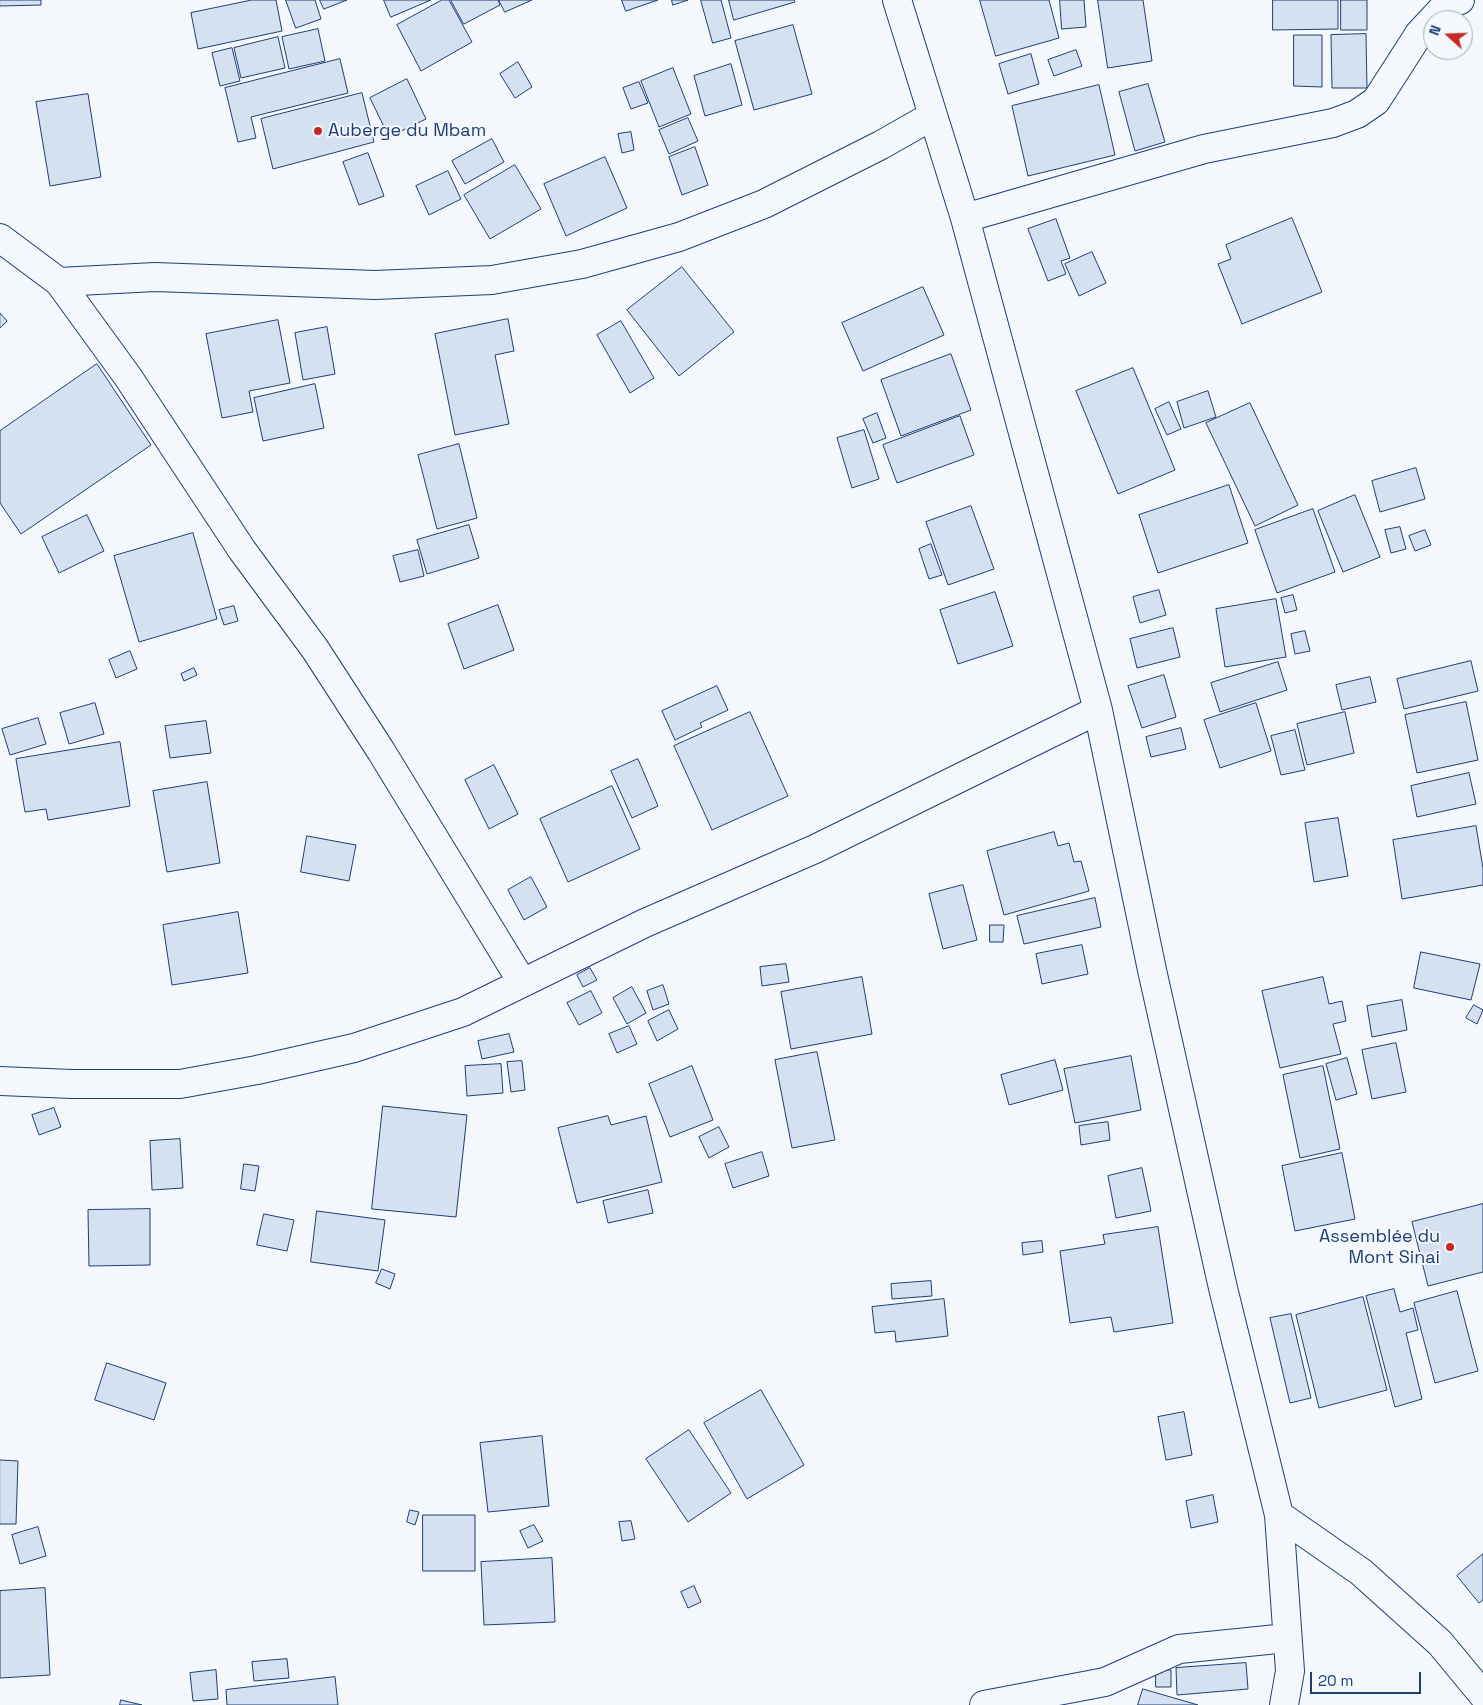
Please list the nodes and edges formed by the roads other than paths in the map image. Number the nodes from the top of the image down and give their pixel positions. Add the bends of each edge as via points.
1 (897, 0) edge
2 (1460, 0) edge
3 (932, 116) junction
4 (964, 218) junction
5 (0, 238) edge
6 (59, 282) junction
7 (1098, 710) junction
8 (522, 982) junction
9 (0, 1081) edge
10 (1279, 1515) junction
11 (1287, 1638) junction
12 (1483, 1696) edge
13 (984, 1705) edge
14 (1284, 1705) edge

1 - 3 street
2 - 4 street via 1446,5 1419,34 1376,100 1357,114 1204,149
3 - 4 street
3 - 6 street via 764,204 680,237 582,264 492,280 375,285 154,277
4 - 7 street
5 - 6 street
6 - 8 street via 128,377 242,550 315,649 382,751
7 - 8 street via 815,850 645,923
7 - 10 street via 1223,1288
8 - 9 street via 463,1012 354,1048 257,1070 180,1084
10 - 11 street
10 - 12 street via 1361,1572 1440,1643
11 - 13 street via 1179,1649 1105,1682
11 - 14 street via 1290,1671

